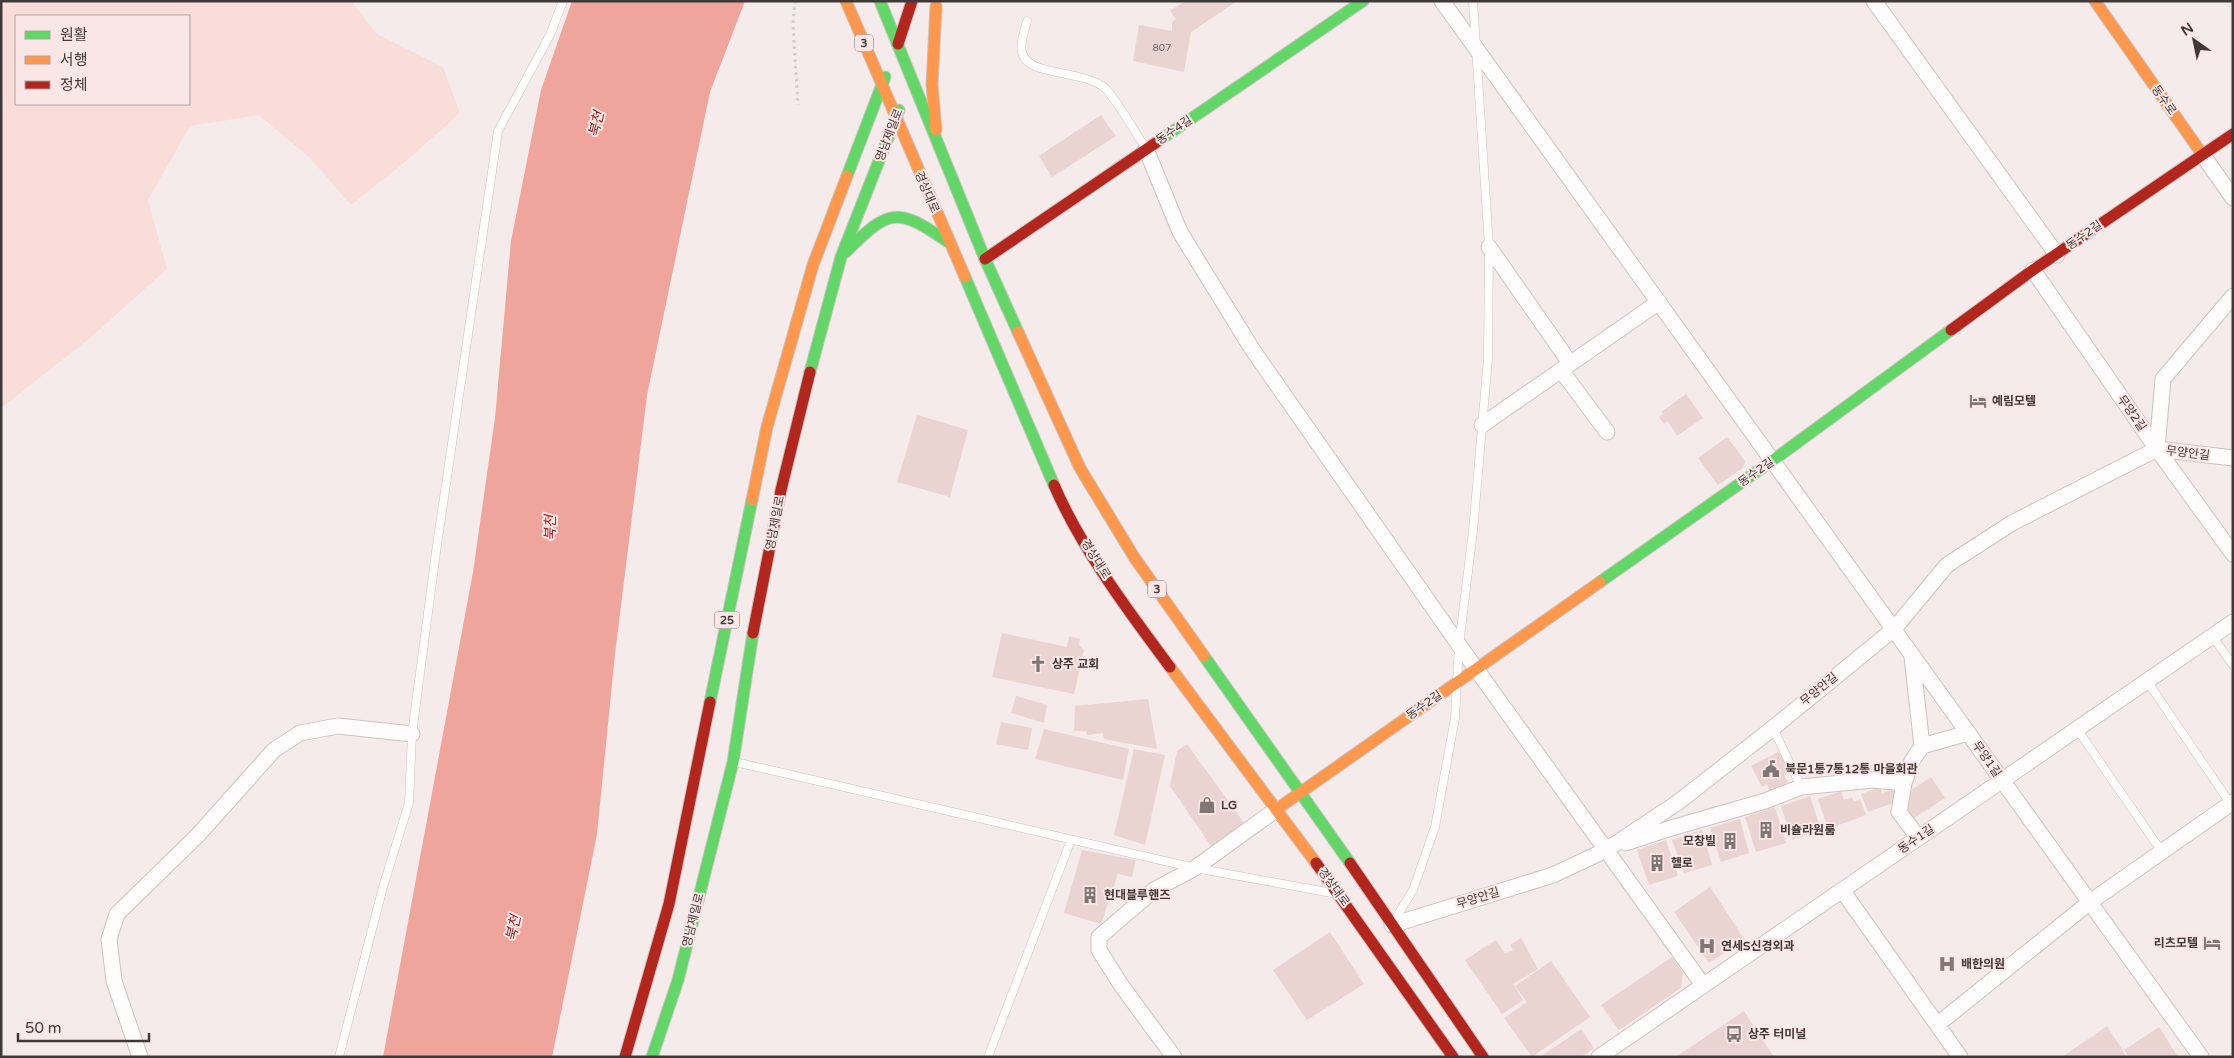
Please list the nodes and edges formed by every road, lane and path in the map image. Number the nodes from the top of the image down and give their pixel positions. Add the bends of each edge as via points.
1 (563, 1) edge
2 (795, 1) edge
3 (846, 1) edge
4 (880, 1) edge
5 (912, 1) edge
6 (1363, 1) edge
7 (1442, 1) edge
8 (1473, 1) edge
9 (1874, 1) edge
10 (2094, 1) edge
11 (937, 4) edge
12 (1027, 21) dead end
13 (898, 44) junction
14 (1475, 46) junction
15 (911, 75) junction
16 (882, 84) junction
17 (798, 105) dead end
18 (896, 117) junction
19 (2233, 134) edge
20 (936, 138) junction
21 (1146, 149) junction
22 (2202, 154) junction
23 (2233, 198) edge
24 (948, 242) junction
25 (1489, 247) junction
26 (2056, 254) junction
27 (841, 257) junction
28 (985, 259) junction
29 (2034, 270) junction
30 (2233, 296) edge
31 (1658, 302) junction
32 (1566, 366) junction
33 (1482, 426) junction
34 (1606, 432) dead end
35 (2157, 449) junction
36 (2233, 458) edge
37 (1772, 461) junction
38 (2233, 554) edge
39 (2233, 622) edge
40 (1894, 629) junction
41 (2212, 636) junction
42 (1460, 645) junction
43 (1912, 655) junction
44 (2233, 665) edge
45 (1476, 668) junction
46 (2146, 681) junction
47 (1457, 682) junction
48 (1773, 728) junction
49 (2077, 729) junction
50 (1968, 733) junction
51 (412, 734) junction
52 (1922, 746) junction
53 (733, 762) junction
54 (2002, 780) junction
55 (1904, 783) junction
56 (1801, 787) junction
57 (1301, 792) junction
58 (2232, 803) edge
59 (1277, 809) junction
60 (1918, 837) junction
61 (1071, 840) junction
62 (1606, 850) junction
63 (2162, 852) junction
64 (1195, 868) junction
65 (1842, 890) junction
66 (1339, 894) junction
67 (2090, 902) junction
68 (1392, 925) junction
69 (1703, 985) junction
70 (1938, 1024) junction
71 (140, 1057) edge
72 (339, 1057) edge
73 (625, 1057) edge
74 (652, 1057) edge
75 (988, 1057) edge
76 (1174, 1057) edge
77 (1453, 1057) edge
78 (1483, 1057) edge
79 (1599, 1057) edge
80 (1960, 1057) edge
81 (2201, 1057) edge

1 - 51 lane via 550,35 498,130
2 - 17 path via 792,24
3 - 16 main road, 경상대로 / 3
4 - 13 main road, 경상대로 / 3
5 - 13 main road, 영남제일로
6 - 21 main road, 동수4길
7 - 14 street, 무양1길
8 - 14 lane
9 - 26 street
10 - 22 main road, 동수로
11 - 15 main road, 영남제일로
11 - 20 main road via 932,85
12 - 21 lane via 1021,40 1022,56 1029,64 1105,88
13 - 15 main road, 경상대로 / 3
13 - 16 main road, 영남제일로
14 - 25 lane
14 - 31 street, 무양1길
15 - 18 main road, 영남제일로
15 - 20 main road, 경상대로 / 3
16 - 18 main road, 경상대로 / 3
16 - 73 main road, 영남제일로 / 25 via 813,264 767,427 669,904
18 - 24 main road, 경상대로 / 3
18 - 27 main road, 영남제일로
19 - 22 main road, 동수2길
20 - 28 main road, 경상대로 / 3
21 - 28 main road, 동수4길
21 - 42 street via 1180,232 1252,349
22 - 23 street, 동수로
22 - 26 main road, 동수2길
24 - 27 main road via 910,218 893,216 877,224
24 - 59 main road, 경상대로 / 3 via 1064,508 1156,649
25 - 32 street
25 - 33 lane via 1488,358
26 - 29 main road, 동수2길
27 - 53 main road, 영남제일로 via 781,490 752,636
28 - 57 main road, 경상대로 / 3 via 1080,468 1134,557
29 - 35 street, 무양2길
29 - 37 main road, 동수2길
30 - 35 street via 2163,379
31 - 32 street
31 - 37 street, 무양1길
32 - 33 street
32 - 34 street
33 - 42 lane
35 - 36 street, 무양안길
35 - 38 street, 무양2길
35 - 40 street, 무양안길 via 2012,523 1947,565
37 - 40 street, 무양1길
37 - 45 main road, 동수2길
39 - 41 street, 동수1길
40 - 43 street, 무양1길
40 - 48 street, 무양안길
41 - 44 lane
41 - 46 street, 동수1길
42 - 45 street
42 - 47 lane
43 - 50 street, 무양1길
43 - 52 street
45 - 47 main road, 동수2길
45 - 62 street
46 - 49 street, 동수1길
46 - 58 lane
47 - 57 main road, 동수2길
47 - 68 lane via 1455,718 1435,827 1413,890
48 - 56 lane
48 - 62 street, 무양안길 via 1676,803
49 - 54 street, 동수1길
49 - 63 lane
50 - 52 street
50 - 54 street, 무양1길
51 - 71 street via 338,726 300,733 274,750 198,835 117,914 109,939 114,981
51 - 72 lane via 409,803 383,887
52 - 55 street
53 - 61 lane
53 - 74 main road, 영남제일로 via 678,980
54 - 60 street, 동수1길
54 - 67 street, 무양1길
55 - 56 street via 1873,780
55 - 60 street via 1900,812
56 - 62 street
57 - 59 main road, 동수2길
57 - 68 main road, 경상대로 / 3
58 - 63 street
59 - 64 street
59 - 66 main road, 경상대로 / 3
60 - 65 street, 동수1길
61 - 64 lane
61 - 75 lane
62 - 68 street, 무양안길 via 1553,875
62 - 69 street
63 - 67 street
64 - 66 lane
64 - 76 street via 1154,890 1099,937 1099,950
65 - 69 street, 동수1길
65 - 70 street
66 - 77 main road, 경상대로 / 3
67 - 70 street
67 - 81 street, 무양1길
68 - 78 main road, 경상대로 / 3
69 - 79 street, 동수1길
70 - 80 street

